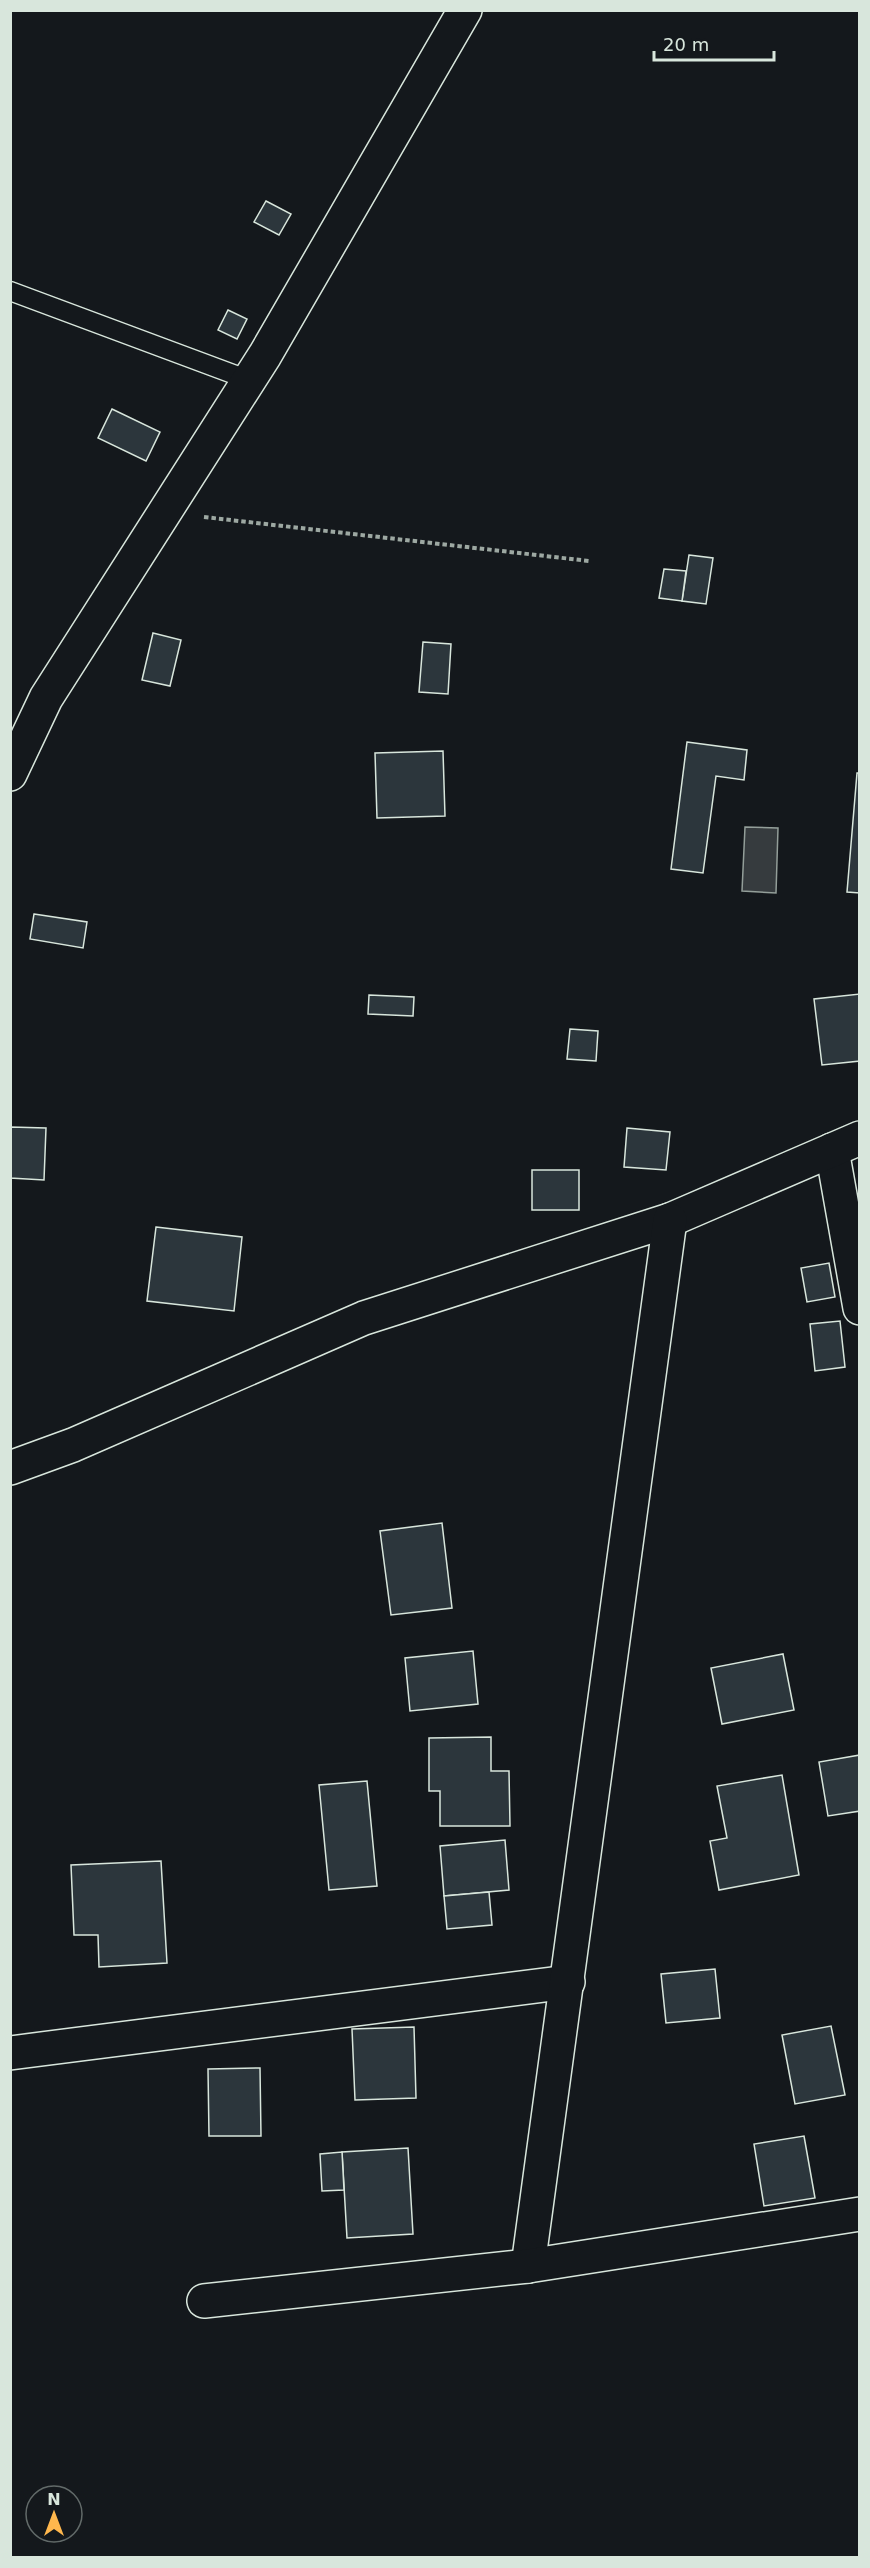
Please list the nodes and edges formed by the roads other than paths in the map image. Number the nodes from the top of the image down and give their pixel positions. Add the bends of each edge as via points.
1 (465, 10) edge
2 (10, 291) edge
3 (249, 380) junction
4 (10, 774) edge
5 (846, 1144) edge
6 (670, 1220) junction
7 (860, 1308) edge
8 (10, 1468) edge
9 (568, 1982) junction
10 (10, 2053) edge
11 (860, 2214) edge
12 (528, 2266) junction
13 (204, 2301) dead end

1 - 3 street
2 - 3 lane
3 - 4 street via 46,698
5 - 6 street
5 - 7 street
6 - 8 street via 364,1318 73,1445
6 - 9 street
9 - 10 street
9 - 12 street
11 - 12 street
12 - 13 street

